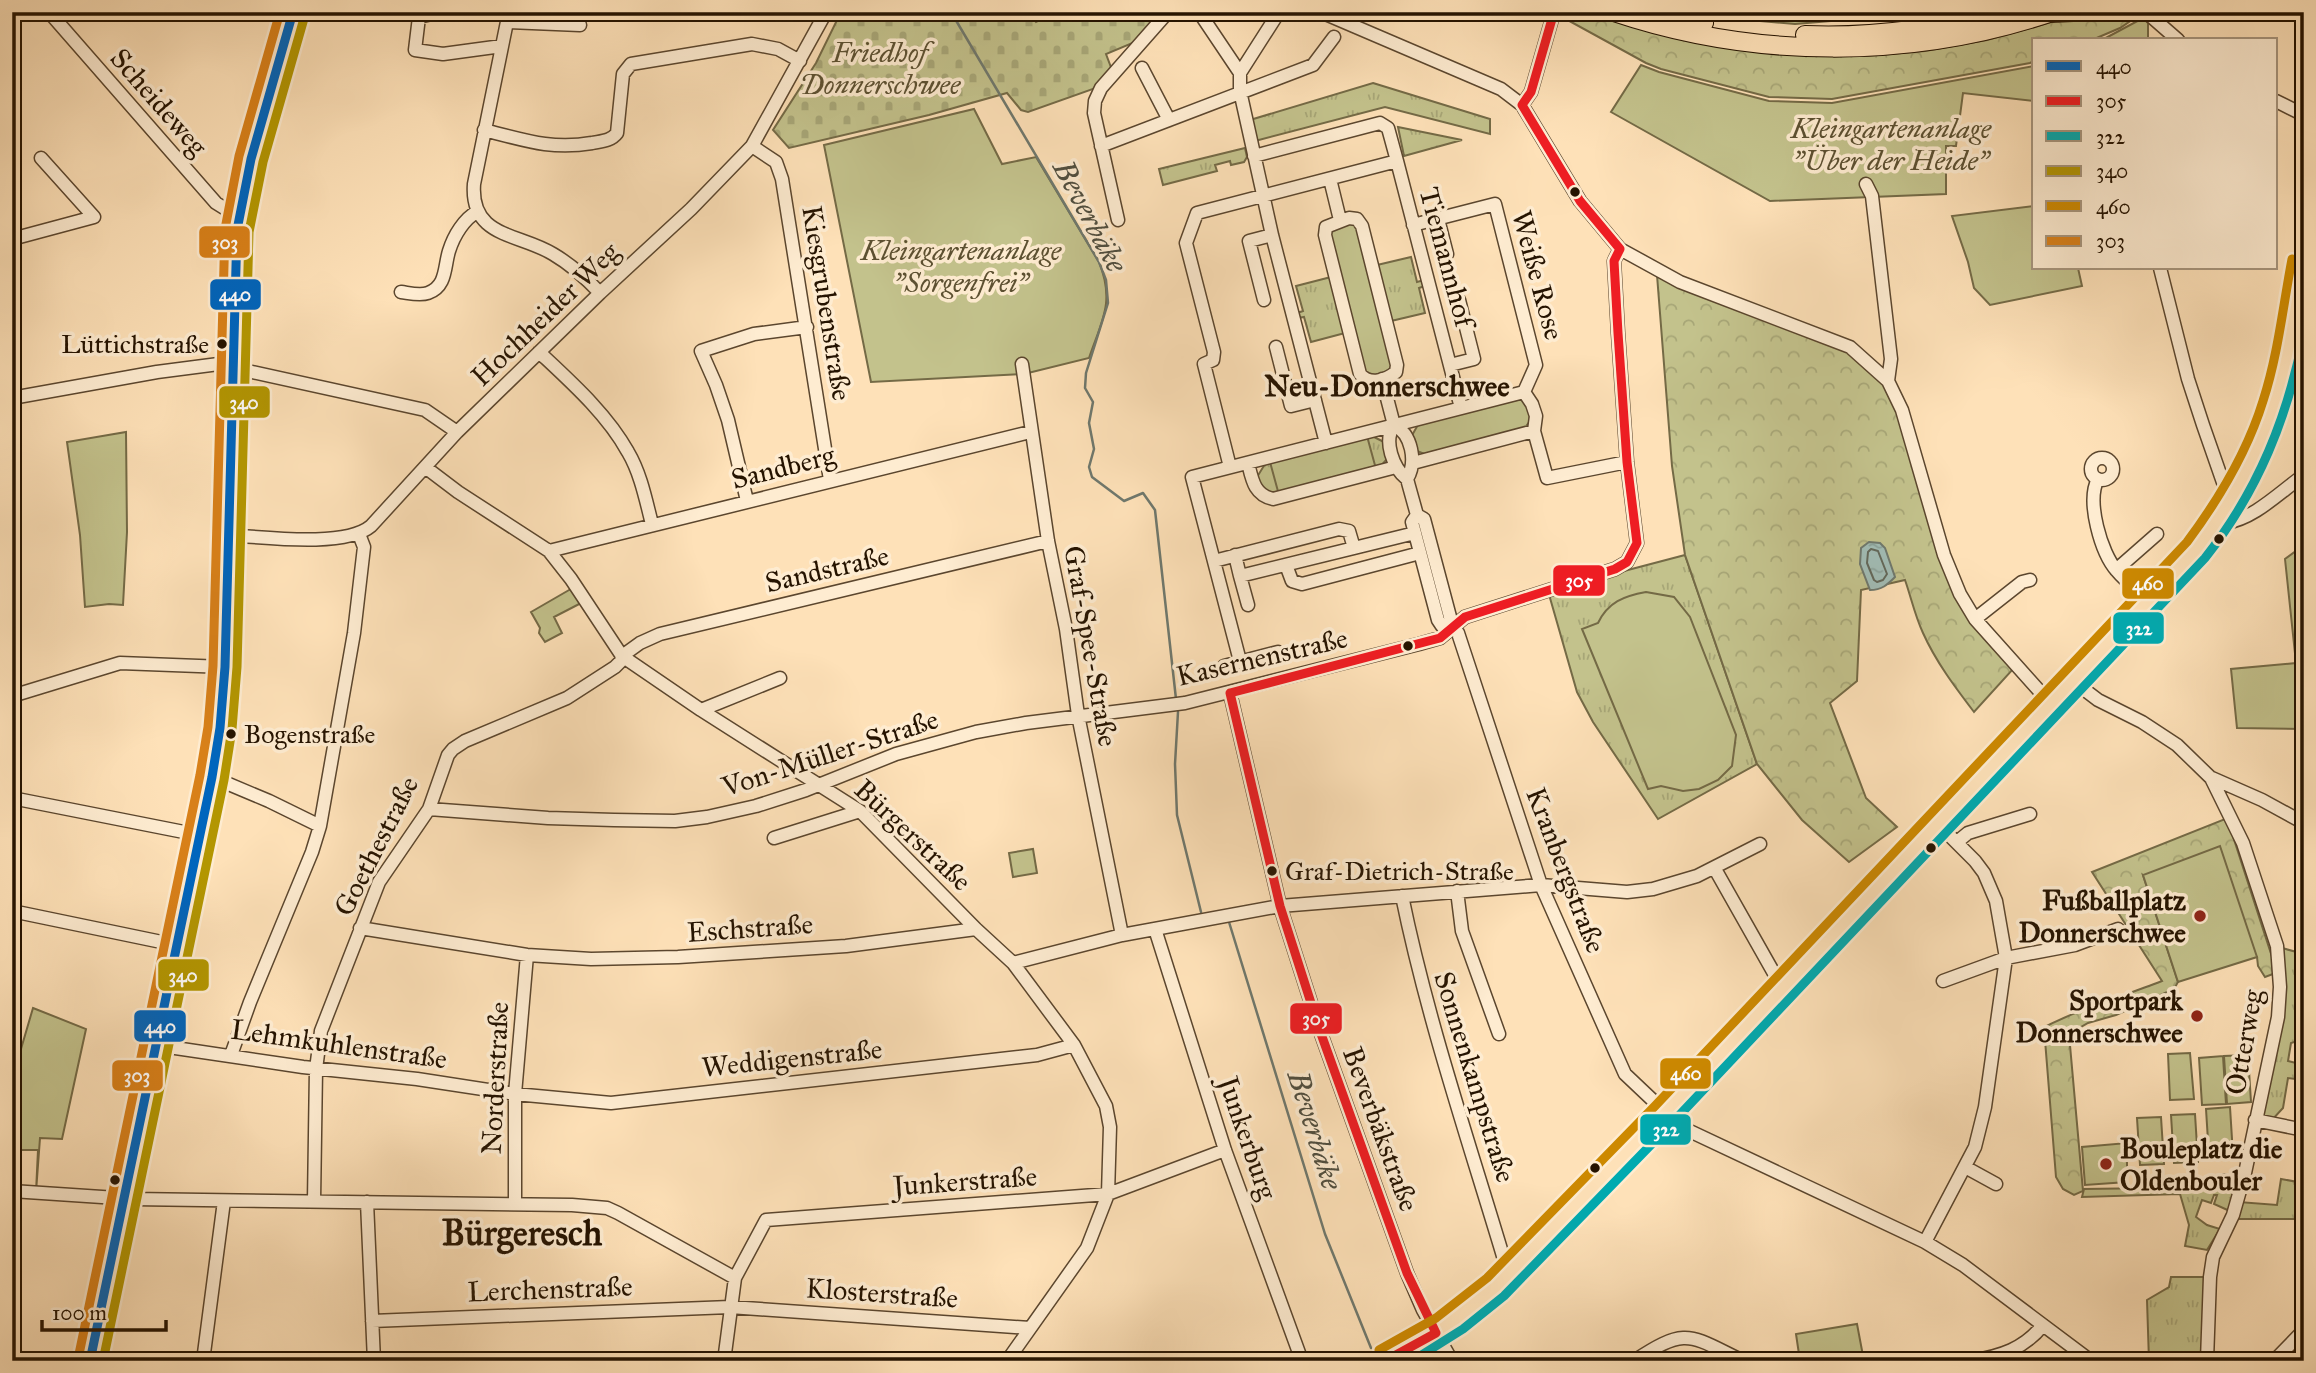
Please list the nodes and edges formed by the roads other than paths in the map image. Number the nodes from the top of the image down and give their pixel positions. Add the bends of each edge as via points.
1 (49, 12) edge
2 (293, 12) edge
3 (440, 12) edge
4 (826, 12) edge
5 (1168, 12) edge
6 (1199, 12) edge
7 (1279, 12) edge
8 (1321, 12) edge
9 (1554, 12) edge
10 (1614, 12) edge
11 (1658, 12) edge
12 (2006, 12) edge
13 (2073, 12) edge
14 (2146, 12) edge
15 (2050, 13) edge
16 (508, 17) edge
17 (580, 25) dead end
18 (2164, 29) junction
19 (1334, 37) dead end
20 (2157, 38) edge
21 (2175, 38) edge
22 (502, 46) junction
23 (800, 61) junction
24 (1142, 68) dead end
25 (1240, 73) junction
26 (1241, 91) junction
27 (2278, 102) edge
28 (1522, 105) junction
29 (2304, 115) edge
30 (1169, 120) junction
31 (484, 130) junction
32 (752, 146) junction
33 (1101, 146) junction
34 (1254, 156) junction
35 (41, 158) dead end
36 (1396, 161) junction
37 (1330, 179) junction
38 (1866, 184) dead end
39 (1263, 196) junction
40 (240, 211) junction
41 (478, 211) junction
42 (1438, 219) junction
43 (1118, 220) dead end
44 (1340, 220) junction
45 (1413, 225) junction
46 (1272, 235) junction
47 (12, 239) edge
48 (1620, 249) junction
49 (1447, 254) dead end
50 (2304, 261) edge
51 (2161, 270) edge
52 (401, 292) dead end
53 (600, 293) junction
54 (1264, 300) dead end
55 (1459, 300) dead end
56 (807, 327) junction
57 (1276, 347) dead end
58 (539, 352) junction
59 (1022, 364) dead end
60 (234, 365) junction
61 (1450, 365) junction
62 (1382, 379) junction
63 (1888, 381) junction
64 (1524, 392) junction
65 (12, 398) edge
66 (1315, 400) junction
67 (1461, 408) junction
68 (1394, 425) junction
69 (1534, 431) junction
70 (457, 432) junction
71 (1030, 432) junction
72 (1326, 443) junction
73 (1627, 461) junction
74 (1248, 463) junction
75 (1413, 463) junction
76 (425, 467) junction
77 (1230, 467) junction
78 (1396, 467) junction
79 (2304, 475) edge
80 (1407, 479) junction
81 (2098, 479) dead end
82 (830, 480) junction
83 (2234, 495) junction
84 (747, 500) junction
85 (1416, 515) junction
86 (2219, 519) junction
87 (652, 524) junction
88 (1415, 533) junction
89 (359, 534) junction
90 (2157, 534) dead end
91 (228, 535) junction
92 (1048, 541) junction
93 (1354, 548) junction
94 (549, 551) junction
95 (1420, 553) junction
96 (1235, 555) junction
97 (1214, 561) junction
98 (1286, 565) junction
99 (2116, 570) junction
100 (1240, 576) junction
101 (2030, 580) dead end
102 (2149, 601) junction
103 (1248, 605) dead end
104 (1975, 619) junction
105 (1453, 628) junction
106 (1278, 652) dead end
107 (622, 656) junction
108 (1240, 662) junction
109 (1224, 666) dead end
110 (225, 667) junction
111 (780, 678) dead end
112 (2073, 681) junction
113 (1230, 693) junction
114 (12, 696) edge
115 (2051, 704) junction
116 (701, 710) junction
117 (1078, 715) junction
118 (212, 777) junction
119 (2211, 778) junction
120 (820, 784) junction
121 (12, 798) edge
122 (429, 809) junction
123 (860, 811) junction
124 (2030, 814) dead end
125 (2304, 823) edge
126 (1938, 824) junction
127 (320, 826) junction
128 (199, 835) junction
129 (774, 838) dead end
130 (1957, 842) junction
131 (1760, 844) dead end
132 (1715, 869) junction
133 (1541, 886) junction
134 (1457, 891) junction
135 (1402, 896) junction
136 (1280, 906) junction
137 (12, 911) edge
138 (360, 928) junction
139 (976, 929) junction
140 (1155, 929) junction
141 (2118, 929) dead end
142 (1122, 935) junction
143 (176, 945) junction
144 (527, 955) junction
145 (2006, 958) junction
146 (1013, 963) junction
147 (1943, 981) dead end
148 (1784, 984) junction
149 (1499, 1034) dead end
150 (155, 1045) junction
151 (1074, 1045) junction
152 (231, 1055) junction
153 (316, 1069) junction
154 (515, 1094) junction
155 (1664, 1114) junction
156 (2255, 1119) junction
157 (2304, 1130) edge
158 (1225, 1150) junction
159 (1965, 1167) junction
160 (1996, 1184) dead end
161 (12, 1191) edge
162 (1108, 1194) junction
163 (124, 1199) junction
164 (224, 1201) junction
165 (314, 1201) junction
166 (367, 1202) junction
167 (515, 1204) junction
168 (1925, 1242) junction
169 (1515, 1267) junction
170 (735, 1278) junction
171 (730, 1307) junction
172 (372, 1321) junction
173 (2043, 1325) junction
174 (1030, 1328) junction
175 (2304, 1330) edge
176 (1436, 1334) junction
177 (90, 1361) edge
178 (203, 1361) edge
179 (374, 1361) edge
180 (724, 1361) edge
181 (1007, 1361) edge
182 (1302, 1361) edge
183 (1385, 1361) edge
184 (1452, 1361) edge
185 (1634, 1361) edge
186 (1743, 1361) edge
187 (1971, 1361) edge
188 (2091, 1361) edge
189 (2206, 1361) edge
190 (2274, 1361) edge

1 - 40 street, Scheideweg via 216,203
2 - 40 street
3 - 22 street via 419,17 415,50 443,54
4 - 23 street, Hochheider Weg
5 - 33 street via 1098,93 1094,113
6 - 25 street
7 - 25 street
8 - 28 street via 1501,89
9 - 28 street via 1531,92
10 - 15 highway via 1707,36 1818,48 1931,41
11 - 12 highway via 1710,24 1819,36 1891,33
13 - 15 highway
14 - 18 street
16 - 17 street
16 - 22 street
18 - 20 street
18 - 21 street
19 - 26 street via 1313,65
22 - 31 street
23 - 31 street via 778,49 752,44 631,64 623,74 617,134 610,140 553,146
23 - 32 street, Hochheider Weg
24 - 30 street
25 - 26 street
26 - 30 street
26 - 34 street
27 - 29 street
28 - 48 street via 1580,201
30 - 33 street
31 - 41 street via 474,184
32 - 53 street, Hochheider Weg
32 - 56 street, Kiesgrubenstraße via 779,168
33 - 43 street
34 - 36 street, Tiemannhof via 1380,123 1388,128
34 - 39 street
35 - 47 street via 94,217
36 - 37 street
36 - 45 street, Tiemannhof
37 - 39 street
37 - 44 street
38 - 63 street via 1872,196 1883,281 1891,359
39 - 46 street
39 - 77 street via 1197,213 1186,243 1214,352 1213,360 1203,364
40 - 60 street
41 - 52 street via 463,224 453,243 440,285 421,295
41 - 53 street via 505,235 553,253
42 - 45 street, Weiße Rose
42 - 49 street, Tiemannhof
42 - 64 street, Weiße Rose via 1495,204 1536,365
44 - 62 street via 1357,219 1365,239 1397,365 1396,372
44 - 62 street via 1326,227 1325,235 1360,374 1373,382
45 - 61 street, Tiemannhof
46 - 54 street via 1249,241
46 - 66 street
48 - 63 street via 1680,282 1850,348
48 - 73 street, Kasernenstraße via 1614,261
50 - 83 main road via 2275,403
51 - 83 street via 2203,425 2225,488
53 - 58 street, Hochheider Weg
55 - 61 street, Tiemannhof via 1474,359
56 - 82 street, Kiesgrubenstraße
56 - 84 street via 754,334 701,351 728,420
57 - 66 street via 1291,406
58 - 70 street, Hochheider Weg
58 - 87 street via 610,424 629,454
59 - 71 street, Graf-Spee-Straße
60 - 65 street via 157,372
60 - 70 street via 425,410
60 - 91 street
61 - 67 street, Tiemannhof
62 - 68 street
63 - 104 street via 1902,410 1944,555
64 - 67 street
64 - 69 street via 1536,416
66 - 72 street
67 - 68 street
68 - 72 street
68 - 75 street via 1406,435
68 - 78 street via 1388,440
69 - 73 street via 1547,478
69 - 75 street
70 - 76 street, Hochheider Weg
71 - 82 street, Sandberg
71 - 92 street, Graf-Spee-Straße
72 - 74 street
73 - 105 street, Kasernenstraße via 1637,543 1627,562 1465,617
74 - 77 street
74 - 78 street via 1256,489 1273,499
75 - 80 street
76 - 89 street, Hochheider Weg
76 - 94 street, Bürgerstraße
77 - 97 street via 1192,477
78 - 80 street, Kranbergstraße
79 - 86 street via 2249,515 2225,523
80 - 85 street, Kranbergstraße
81 - 99 street via 2093,487 2094,510 2101,544
82 - 84 street, Sandberg
83 - 86 main road
84 - 87 street, Sandberg
85 - 88 street, Kranbergstraße via 1412,522
85 - 105 street, Kranbergstraße via 1424,519
86 - 102 main road
87 - 94 street, Sandberg
88 - 93 street
88 - 95 street, Kranbergstraße
89 - 91 street via 302,539
89 - 127 street via 364,547 354,633
90 - 99 street
91 - 110 street
92 - 107 street, Sandstraße via 660,634
92 - 117 street, Graf-Spee-Straße
93 - 96 street via 1351,534 1343,528
93 - 98 street
94 - 107 street, Bürgerstraße
95 - 98 street via 1298,584 1290,578
95 - 105 street, Kranbergstraße via 1438,620
96 - 97 street
96 - 100 street
97 - 108 street
98 - 100 street
99 - 102 street
100 - 103 street
101 - 104 street
102 - 112 main road
104 - 115 street
105 - 113 street, Kasernenstraße via 1440,638
105 - 133 street, Kranbergstraße
106 - 108 street
107 - 116 street, Bürgerstraße
107 - 122 street, Goethestraße via 615,667 567,698 453,748
108 - 109 street
110 - 114 street via 120,663
110 - 118 street
111 - 116 street
112 - 115 main road
112 - 119 street, Otterweg via 2177,745
113 - 117 street, Kasernenstraße
113 - 136 street, Beverbäkstraße
115 - 126 main road
116 - 120 street, Bürgerstraße
117 - 120 street, Von-Müller-Straße via 920,746
117 - 142 street, Graf-Spee-Straße
118 - 127 street
118 - 128 street
119 - 125 street
119 - 156 street, Otterweg via 2243,843 2277,946 2278,1017
120 - 122 street, Von-Müller-Straße via 740,811 675,821
120 - 123 street, Bürgerstraße
121 - 128 street
122 - 138 street, Goethestraße via 387,867
123 - 129 street
123 - 139 street, Bürgerstraße
124 - 130 street via 1968,833
126 - 130 street
126 - 148 main road
127 - 152 street
128 - 143 street
130 - 145 street via 1984,873 1996,901
131 - 132 street
132 - 133 street via 1674,884 1627,892
132 - 148 street
133 - 134 street
133 - 155 street, Kranbergstraße via 1625,1074
134 - 135 street
134 - 149 street via 1462,931
135 - 136 street
135 - 169 street, Sonnenkampstraße via 1417,969 1503,1256
136 - 140 street
136 - 176 street, Beverbäkstraße via 1407,1273
137 - 143 street
138 - 144 street, Eschstraße
138 - 153 street, Goethestraße via 321,1031
139 - 144 street, Eschstraße via 846,946 678,957
139 - 146 street, Bürgerstraße
140 - 142 street
140 - 158 street, Junkerburg
141 - 145 street via 2075,945
142 - 146 street
143 - 150 street
144 - 154 street, Norderstraße
145 - 147 street
145 - 159 street via 1985,1107
146 - 151 street, Bürgerstraße
148 - 155 main road
150 - 152 street, Lehmkuhlenstraße
150 - 163 street
151 - 154 street, Weddigenstraße via 1037,1055 611,1103
151 - 162 street, Bürgerstraße via 1106,1106 1110,1127
152 - 153 street, Lehmkuhlenstraße
153 - 154 street, Lehmkuhlenstraße
153 - 165 street, Goethestraße
154 - 167 street, Norderstraße
155 - 168 street, Kranbergstraße via 1723,1148
155 - 169 main road
156 - 157 street, Otterweg
156 - 189 street, Otterweg via 2233,1215 2213,1257
158 - 162 street, Junkerstraße
158 - 182 street, Junkerburg
159 - 160 street
159 - 168 street
161 - 163 street
162 - 170 street, Junkerstraße via 766,1220
162 - 174 street, Bürgerstraße via 1087,1248
163 - 164 street
163 - 177 street
164 - 165 street
164 - 178 street
165 - 166 street
166 - 167 street
166 - 172 street
167 - 170 street via 607,1208
168 - 173 street, Kranbergstraße
169 - 176 main road
170 - 171 street
171 - 172 street, Lerchenstraße
171 - 174 street, Klosterstraße
171 - 180 street
172 - 179 street
173 - 187 street via 2017,1349
173 - 188 street, Kranbergstraße
174 - 181 street, Bürgerstraße
175 - 190 street
176 - 183 main road
176 - 184 street, Beverbäkstraße
185 - 186 street via 1662,1342 1686,1337

